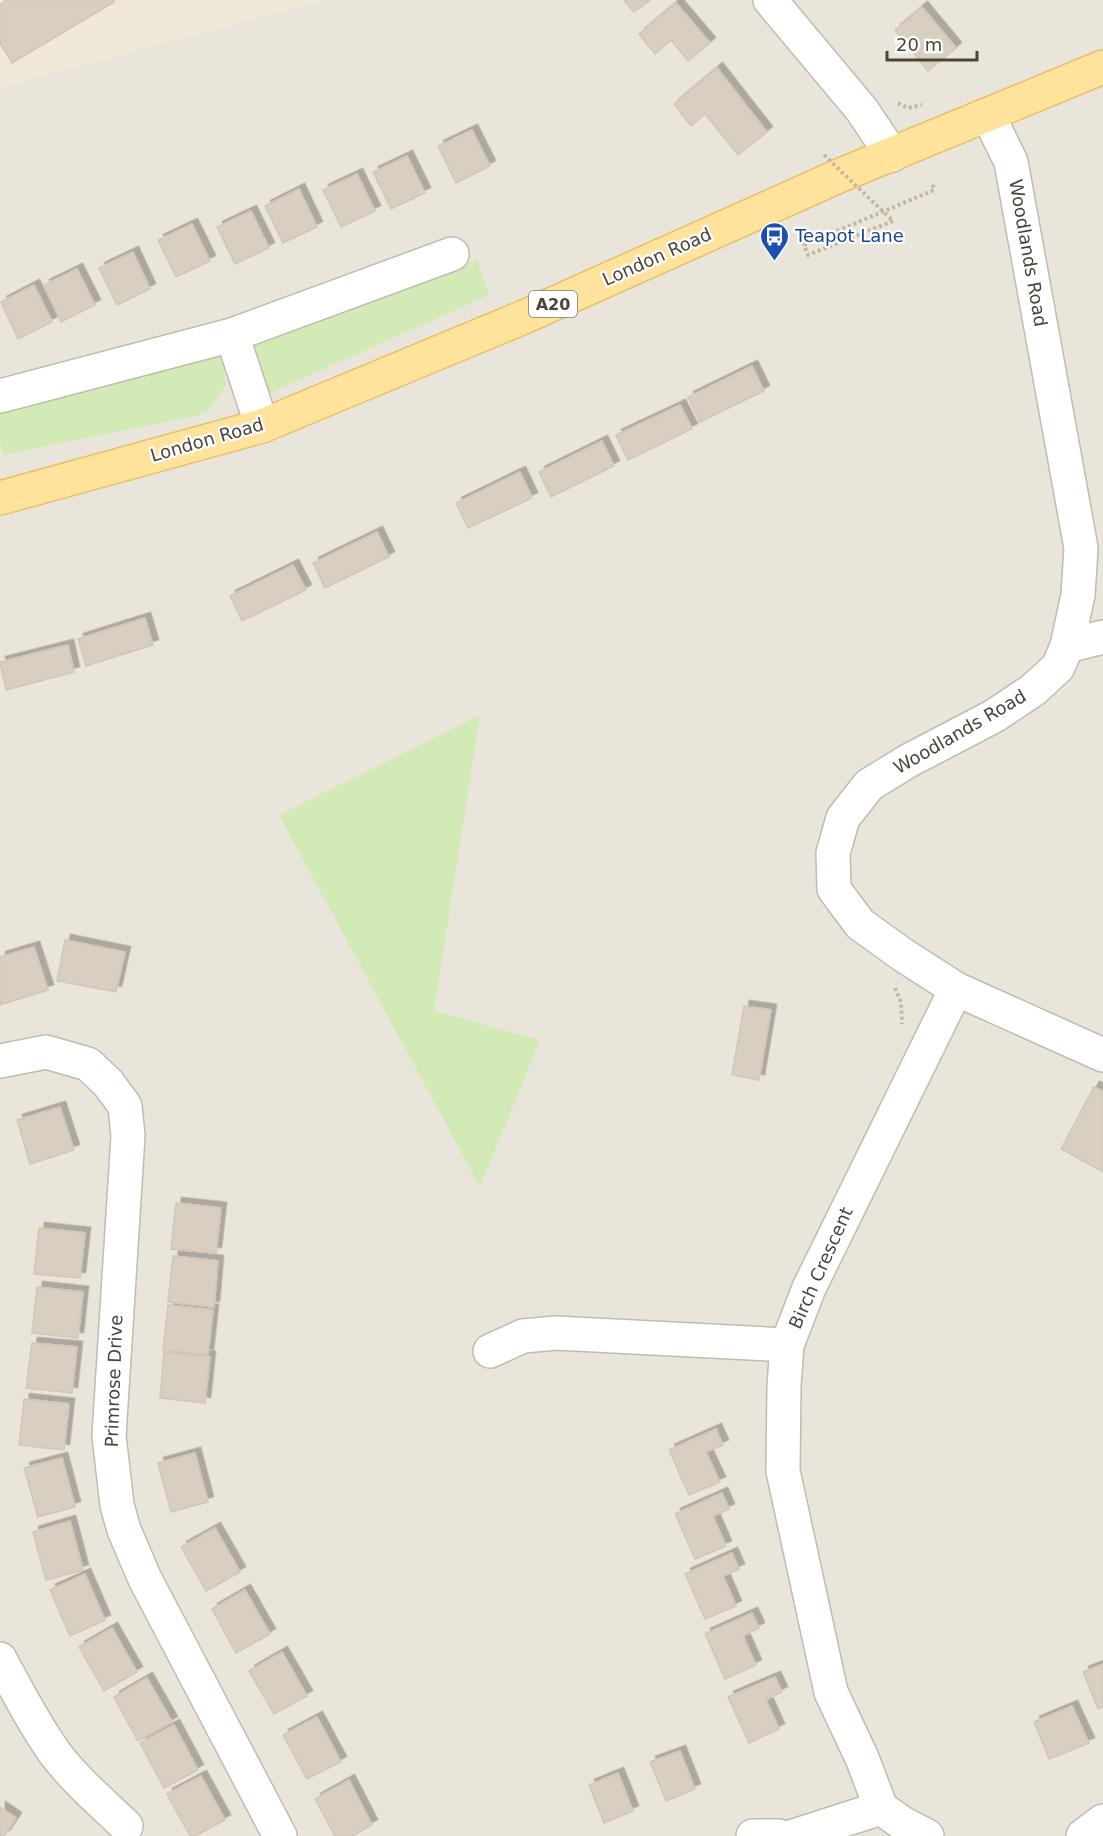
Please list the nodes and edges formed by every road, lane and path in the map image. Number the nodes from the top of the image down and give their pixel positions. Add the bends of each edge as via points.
1 (770, 0) edge
2 (1103, 67) edge
3 (988, 115) junction
4 (824, 155) dead end
5 (892, 155) junction
6 (932, 182) dead end
7 (452, 254) dead end
8 (231, 335) junction
9 (0, 396) edge
10 (262, 426) junction
11 (0, 498) edge
12 (1092, 555) edge
13 (1103, 637) edge
14 (1067, 646) junction
15 (956, 989) junction
16 (1103, 1055) edge
17 (0, 1061) edge
18 (787, 1345) junction
19 (490, 1351) dead end
20 (0, 1659) edge
21 (881, 1808) junction
22 (1103, 1821) edge
23 (126, 1826) dead end
24 (280, 1836) edge
25 (753, 1836) edge
26 (779, 1836) edge
27 (794, 1836) edge
28 (927, 1836) edge
29 (1083, 1836) edge

1 - 5 street via 862,110
2 - 3 main road, London Road / A20
3 - 5 main road, London Road / A20
3 - 12 street, Woodlands Road via 1011,162
4 - 6 path, bridge via 876,205 884,213 893,221 808,255 804,245 815,241 880,213 891,208 923,194 934,190
5 - 10 main road, London Road / A20 via 840,174 524,317
7 - 8 street
8 - 9 street
8 - 10 street
10 - 11 main road, London Road / A20
12 - 14 street, Woodlands Road
13 - 14 street
14 - 15 street, Woodlands Road via 1058,667 1033,690 869,785 843,818 833,853 834,889 860,924
15 - 16 street, Woodlands Road
15 - 18 street, Birch Crescent via 808,1288
17 - 24 street, Primrose Drive via 46,1052 88,1065 108,1083 124,1106 128,1136 109,1436 117,1505 145,1579
18 - 19 street via 556,1333 523,1336
18 - 21 street, Birch Crescent via 783,1471 831,1692
20 - 23 street via 55,1753
21 - 27 street
21 - 28 street
22 - 29 street
25 - 26 street

